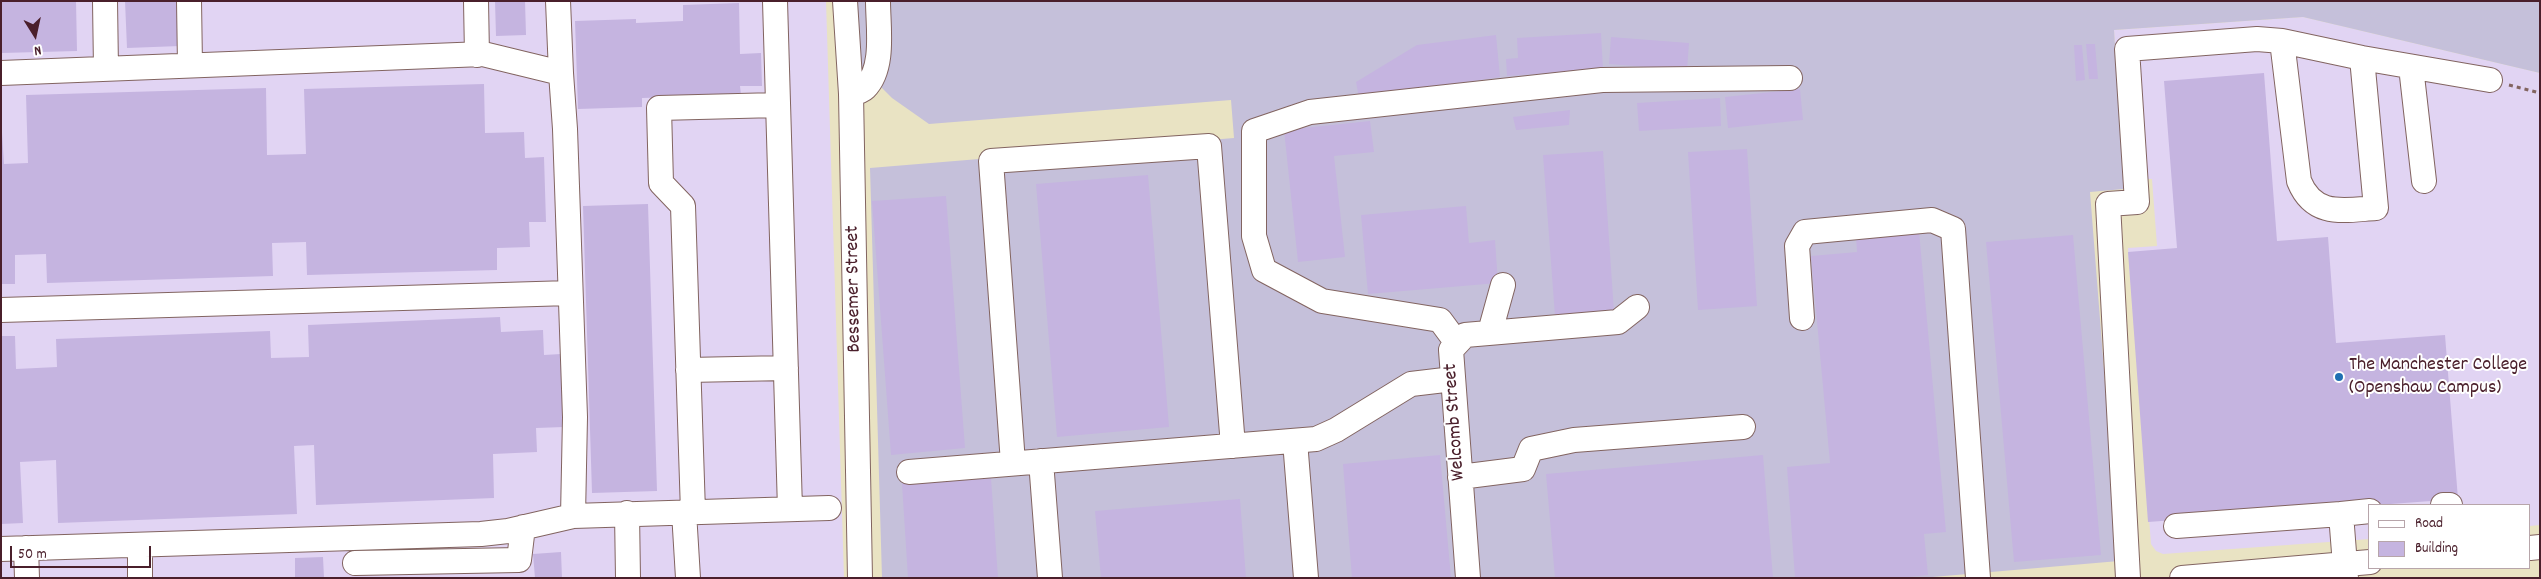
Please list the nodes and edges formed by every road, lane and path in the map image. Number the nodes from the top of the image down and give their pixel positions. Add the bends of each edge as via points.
1 (104, 1) edge
2 (189, 1) edge
3 (476, 1) edge
4 (558, 1) edge
5 (775, 1) edge
6 (845, 1) edge
7 (878, 1) edge
8 (2282, 41) junction
9 (477, 55) junction
10 (2362, 58) junction
11 (190, 65) junction
12 (2411, 67) junction
13 (106, 69) junction
14 (1, 72) edge
15 (561, 73) junction
16 (1790, 78) dead end
17 (2490, 80) joint
18 (2540, 93) edge
19 (851, 94) junction
20 (778, 105) junction
21 (2424, 181) dead end
22 (1503, 285) dead end
23 (570, 292) junction
24 (1637, 307) dead end
25 (1, 310) edge
26 (1802, 318) dead end
27 (1490, 332) junction
28 (1457, 343) junction
29 (786, 368) junction
30 (688, 370) junction
31 (1453, 379) junction
32 (1743, 427) dead end
33 (1295, 441) junction
34 (1232, 446) junction
35 (1041, 461) junction
36 (1013, 463) junction
37 (909, 472) dead end
38 (1460, 477) junction
39 (829, 508) dead end
40 (790, 509) junction
41 (2368, 511) edge
42 (688, 512) junction
43 (628, 513) junction
44 (2341, 514) junction
45 (573, 516) junction
46 (2176, 526) dead end
47 (523, 527) junction
48 (354, 538) junction
49 (140, 545) junction
50 (26, 548) junction
51 (1, 549) edge
52 (2368, 563) edge
53 (356, 571) edge
54 (2346, 571) edge
55 (2261, 574) edge
56 (27, 578) edge
57 (140, 578) edge
58 (628, 578) edge
59 (688, 578) edge
60 (860, 578) edge
61 (1050, 578) edge
62 (1306, 578) edge
63 (1468, 578) edge
64 (1978, 578) edge
65 (2128, 578) edge
66 (2182, 578) edge

1 - 13 street
2 - 11 street
3 - 9 street
4 - 15 street
5 - 20 street
6 - 19 street, Bessemer Street
7 - 19 street via 875,74 865,90
8 - 10 street
8 - 10 street via 2299,181 2304,195 2315,204 2331,210 2376,208
8 - 65 street via 2256,39 2127,49 2137,202 2108,204
9 - 11 street
9 - 15 street via 527,63
10 - 12 street
11 - 13 street
12 - 17 street
12 - 21 street
13 - 14 street
15 - 23 street
16 - 28 street via 1602,80 1310,112 1254,131 1254,236 1264,270 1322,301 1440,320
17 - 18 path
19 - 60 street, Bessemer Street
20 - 29 street
20 - 30 street via 659,108 661,183 683,206
22 - 27 street
23 - 25 street
23 - 45 street via 575,417
24 - 27 street, Welcomb Street via 1618,322
26 - 64 street via 1797,246 1805,232 1932,220 1953,229
27 - 28 street, Welcomb Street via 1465,335
28 - 31 street, Welcomb Street via 1451,350
29 - 30 street
29 - 40 street
30 - 42 street
31 - 33 street via 1411,384 1336,430 1316,439
31 - 38 street, Welcomb Street
32 - 38 street via 1574,440 1531,450 1523,469
33 - 34 street
33 - 62 street
34 - 35 street
34 - 36 street via 1209,146 992,161
35 - 36 street
35 - 61 street
36 - 37 street
38 - 63 street, Welcomb Street
39 - 40 street
40 - 42 street
41 - 44 street
42 - 43 street
42 - 59 street
43 - 45 street
43 - 58 street
44 - 46 street
44 - 54 street
45 - 47 street
47 - 48 street via 481,534
47 - 53 street via 519,560
48 - 49 street
48 - 53 street
49 - 50 street
49 - 57 street
50 - 51 street
50 - 56 street
52 - 54 street
54 - 55 street
55 - 66 street

